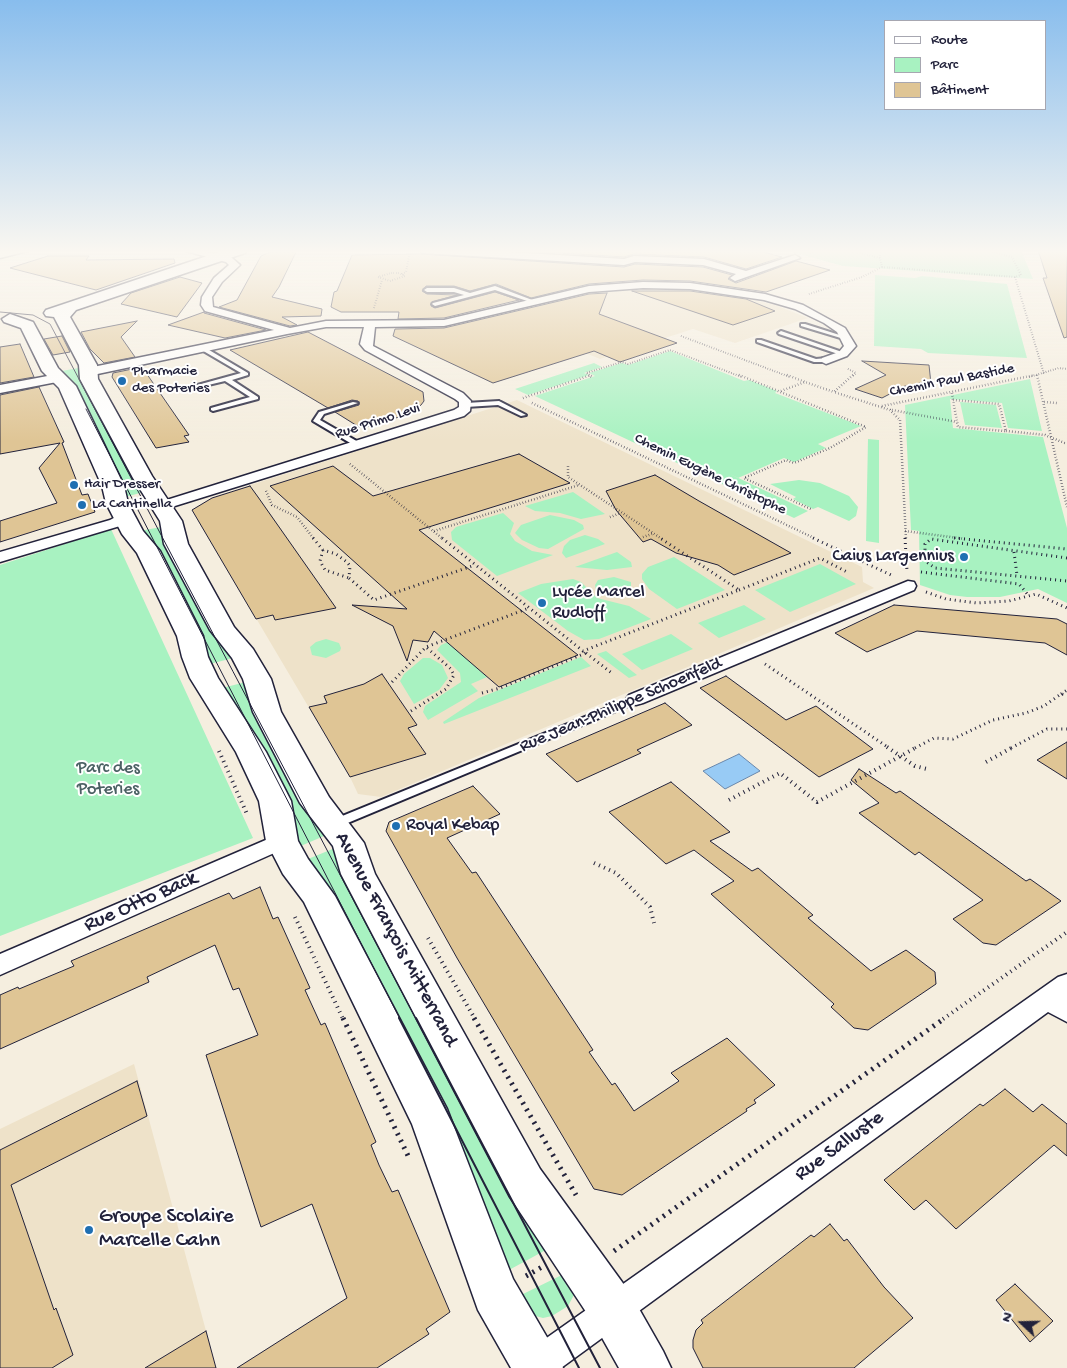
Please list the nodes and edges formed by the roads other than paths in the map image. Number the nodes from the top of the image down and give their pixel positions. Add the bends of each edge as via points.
1 (38, 314) edge
2 (62, 314) edge
3 (218, 314) edge
4 (484, 314) edge
5 (813, 314) edge
6 (5, 319) edge
7 (370, 324) junction
8 (803, 325) dead end
9 (290, 331) junction
10 (781, 333) dead end
11 (846, 338) junction
12 (759, 340) dead end
13 (202, 348) junction
14 (843, 354) junction
15 (826, 360) joint
16 (88, 372) junction
17 (58, 378) junction
18 (226, 379) junction
19 (0, 390) edge
20 (185, 390) dead end
21 (355, 403) dead end
22 (466, 405) junction
23 (213, 410) dead end
24 (523, 415) dead end
25 (357, 445) junction
26 (162, 506) junction
27 (124, 517) junction
28 (0, 557) edge
29 (908, 578) road end
30 (636, 699) joint
31 (333, 824) junction
32 (282, 841) junction
33 (0, 965) edge
34 (1061, 998) edge
35 (613, 1310) junction
36 (536, 1367) edge
37 (646, 1368) edge

1 - 6 street
2 - 16 street, Avenue François Mitterrand via 62,320 88,366
3 - 9 street
4 - 7 street via 453,322
5 - 11 street via 828,320
6 - 17 street via 28,325 51,371
7 - 9 street via 326,324
7 - 22 street, Rue Primo Levi via 366,344 370,348 459,396
8 - 11 lane
9 - 13 street
10 - 14 lane
11 - 14 street via 850,346
12 - 15 lane via 816,361
13 - 16 street
13 - 18 lane via 246,374
14 - 15 street
16 - 26 street, Avenue François Mitterrand via 143,478
17 - 19 street
17 - 27 street via 67,386
18 - 20 lane
18 - 23 lane via 256,398
21 - 25 lane via 321,413 316,421
22 - 24 lane via 500,403
22 - 25 street, Rue Primo Levi via 458,413
25 - 26 street, Rue Primo Levi
26 - 27 street
26 - 31 street, Avenue François Mitterrand via 171,521 176,544 223,630 244,655 257,679 267,712 316,803
27 - 28 street via 115,523
27 - 32 street via 148,551 186,627 199,666 217,701 247,744 275,801
29 - 30 street, Rue Jean-Philippe Schoenfeld via 748,653
30 - 31 lane, Rue Jean-Philippe Schoenfeld
31 - 35 street, Avenue François Mitterrand via 348,843 358,874 525,1183
32 - 33 street, Rue Otto Back
32 - 36 street via 295,866 318,896 432,1122 495,1293
34 - 35 street, Rue Salluste
35 - 36 street, Rue Salluste
35 - 37 street, Avenue François Mitterrand

